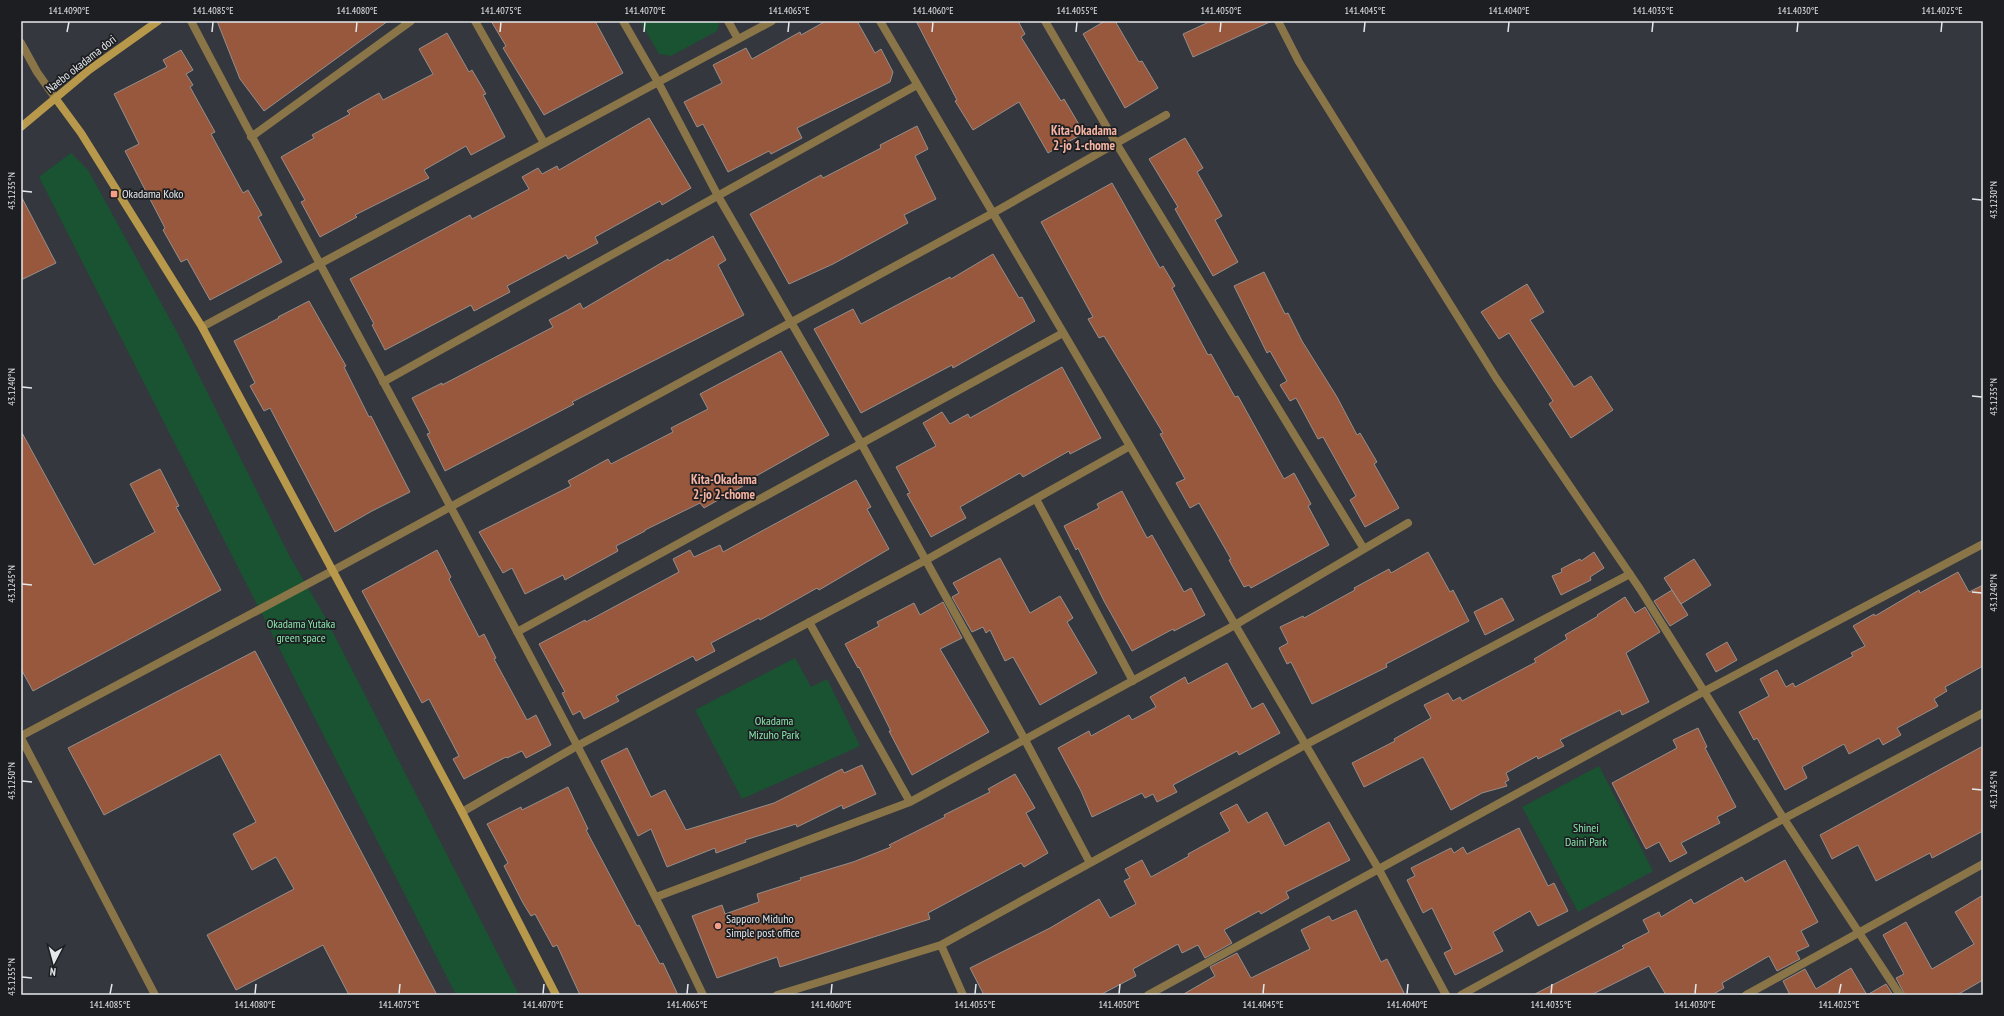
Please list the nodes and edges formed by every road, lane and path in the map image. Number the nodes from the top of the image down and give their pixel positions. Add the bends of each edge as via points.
1 (158, 21) edge
2 (191, 21) edge
3 (411, 21) edge
4 (475, 21) edge
5 (623, 21) edge
6 (728, 21) edge
7 (772, 21) edge
8 (880, 21) edge
9 (1044, 21) edge
10 (1278, 21) edge
11 (738, 39) junction
12 (21, 43) edge
13 (658, 82) junction
14 (918, 85) junction
15 (56, 99) junction
16 (1166, 115) dead end
17 (21, 127) edge
18 (251, 138) junction
19 (544, 143) junction
20 (1116, 144) junction
21 (718, 196) junction
22 (992, 213) junction
23 (319, 264) junction
24 (792, 322) junction
25 (202, 327) junction
26 (1063, 333) junction
27 (383, 382) junction
28 (861, 443) junction
29 (1130, 446) junction
30 (1036, 498) junction
31 (451, 506) junction
32 (1408, 523) dead end
33 (1983, 544) edge
34 (1364, 549) junction
35 (926, 560) junction
36 (332, 571) junction
37 (1630, 574) junction
38 (810, 622) junction
39 (1235, 625) junction
40 (517, 632) junction
41 (1133, 681) junction
42 (1703, 692) junction
43 (1983, 713) edge
44 (21, 737) edge
45 (1025, 740) junction
46 (1305, 745) junction
47 (577, 746) junction
48 (910, 802) junction
49 (462, 812) junction
50 (1784, 819) junction
51 (1090, 863) junction
52 (1983, 864) edge
53 (1378, 868) junction
54 (656, 896) junction
55 (1861, 933) junction
56 (941, 945) junction
57 (155, 995) edge
58 (556, 995) edge
59 (703, 995) edge
60 (776, 995) edge
61 (964, 995) edge
62 (1148, 995) edge
63 (1446, 995) edge
64 (1461, 995) edge
65 (1746, 995) edge
66 (1900, 995) edge

1 - 15 street, Naebo okadama dori via 89,70
2 - 18 street
3 - 18 street
4 - 19 street
5 - 13 street
6 - 11 street
7 - 11 street
8 - 14 street
9 - 20 street
10 - 37 street via 1299,62 1496,378
11 - 13 street
12 - 15 street
13 - 19 street
13 - 21 street
14 - 21 street
14 - 22 street
15 - 17 street, Naebo okadama dori
15 - 25 street via 81,133
16 - 20 street
18 - 23 street
19 - 23 street
20 - 22 street
20 - 34 street
21 - 24 street
21 - 27 street
22 - 24 street
22 - 26 street
23 - 25 street
23 - 27 street
24 - 28 street
24 - 31 street
25 - 36 street
26 - 28 street
26 - 29 street
27 - 31 street
28 - 35 street
28 - 40 street
29 - 30 street
29 - 39 street
30 - 35 street
30 - 41 street
31 - 36 street
31 - 40 street
32 - 34 street
33 - 42 street
34 - 39 street
35 - 38 street
35 - 45 street
36 - 44 street
36 - 49 street
37 - 42 street
37 - 46 street
38 - 47 street
38 - 48 street
39 - 41 street
39 - 46 street
40 - 47 street
41 - 45 street
42 - 50 street
42 - 53 street
43 - 50 street
44 - 57 street
45 - 48 street
45 - 51 street
46 - 51 street
46 - 53 street
47 - 49 street
47 - 54 street
48 - 54 street
49 - 58 street
50 - 55 street
50 - 64 street
51 - 56 street
52 - 55 street
53 - 62 street
53 - 63 street
54 - 59 street
55 - 65 street
55 - 66 street
56 - 60 street
56 - 61 street

